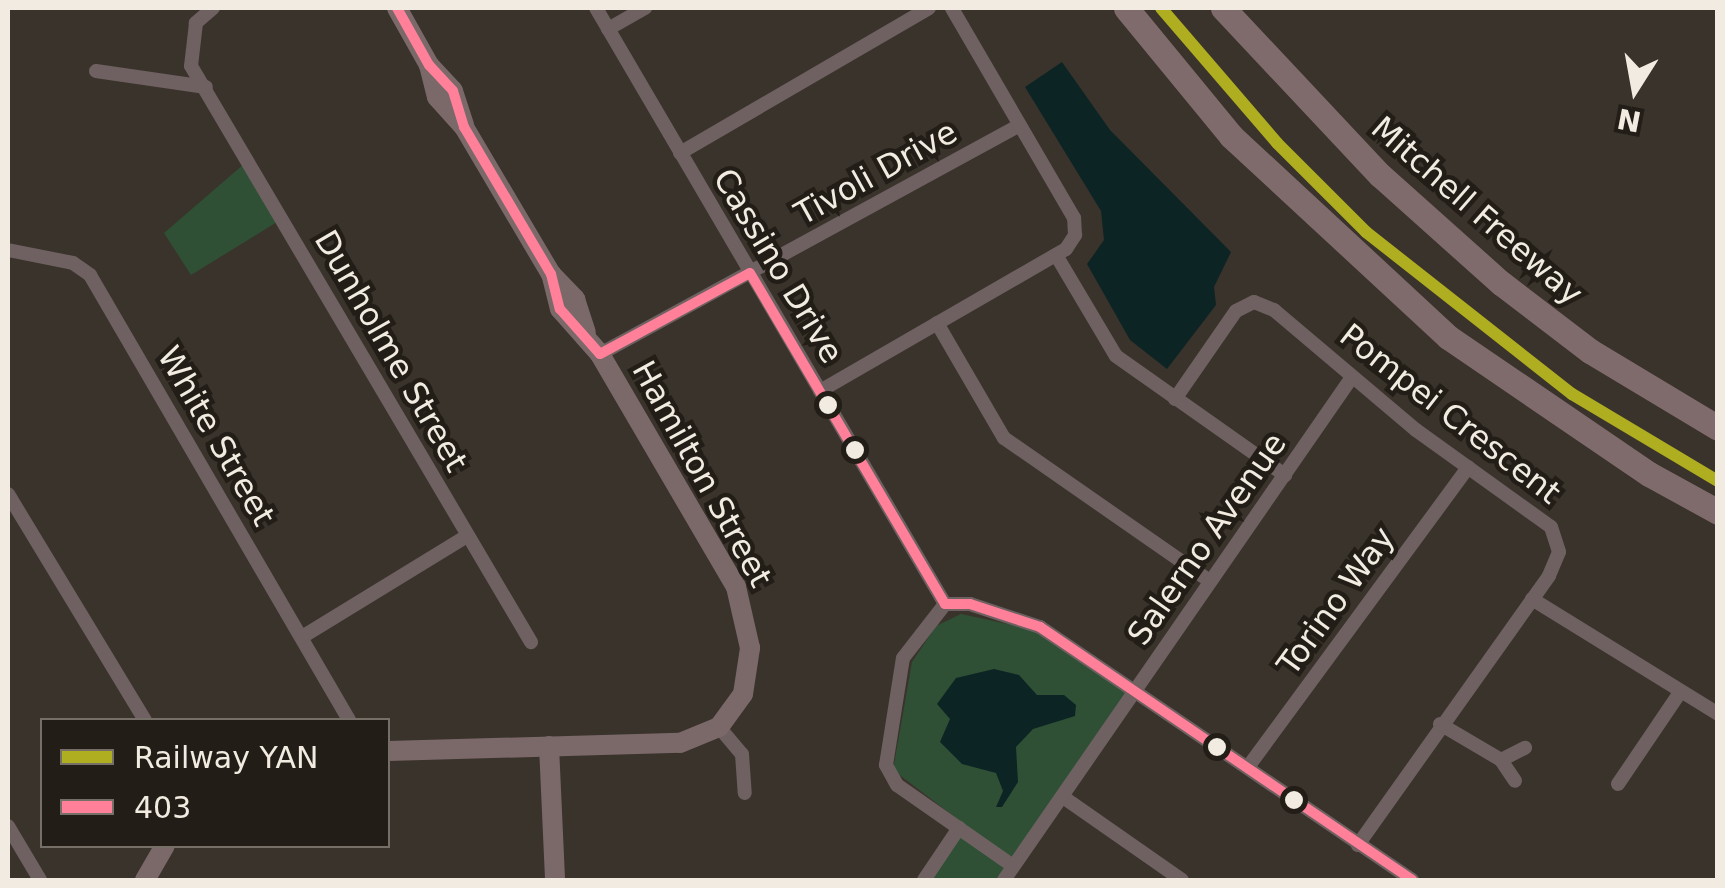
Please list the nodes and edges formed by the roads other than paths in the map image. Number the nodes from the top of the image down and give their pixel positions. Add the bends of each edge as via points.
1 (213, 8) edge
2 (397, 8) edge
3 (596, 8) edge
4 (645, 8) edge
5 (929, 8) edge
6 (952, 8) edge
7 (1111, 8) edge
8 (1126, 8) edge
9 (1223, 8) edge
10 (1235, 8) edge
11 (608, 29) junction
12 (1273, 64) junction
13 (96, 71) dead end
14 (1178, 74) junction
15 (206, 87) junction
16 (1020, 125) junction
17 (680, 153) junction
18 (8, 250) edge
19 (1056, 254) junction
20 (750, 273) junction
21 (937, 324) junction
22 (600, 354) junction
23 (1352, 376) junction
24 (820, 390) junction
25 (1175, 398) junction
26 (1718, 428) edge
27 (1468, 468) junction
28 (1285, 475) junction
29 (8, 494) edge
30 (1718, 512) edge
31 (467, 536) junction
32 (1210, 581) junction
33 (1532, 599) junction
34 (945, 604) junction
35 (302, 637) junction
36 (531, 642) dead end
37 (1136, 690) junction
38 (1681, 691) junction
39 (335, 703) junction
40 (1718, 714) edge
41 (144, 718) edge
42 (338, 718) edge
43 (347, 718) edge
44 (1440, 724) junction
45 (723, 732) junction
46 (1525, 748) dead end
47 (550, 750) junction
48 (390, 751) edge
49 (448, 753) junction
50 (390, 760) edge
51 (1501, 760) junction
52 (1248, 767) junction
53 (1515, 781) dead end
54 (1618, 784) dead end
55 (745, 792) dead end
56 (1063, 797) junction
57 (8, 826) edge
58 (958, 828) junction
59 (1358, 845) junction
60 (164, 848) edge
61 (1014, 866) junction
62 (40, 880) edge
63 (145, 880) edge
64 (555, 880) edge
65 (924, 880) edge
66 (1004, 880) edge
67 (1182, 880) edge
68 (1412, 880) edge

1 - 15 street, Dunholme Street via 190,40 191,66
2 - 22 street, Hamilton Street via 429,65 454,91 464,127 551,274 576,299
3 - 11 street, Cassino Drive
4 - 11 street
5 - 17 street
6 - 16 street
7 - 14 highway
8 - 14 highway
9 - 12 highway, Mitchell Freeway
10 - 12 highway
11 - 17 street, Cassino Drive
12 - 26 highway, Mitchell Freeway via 1380,175 1501,283 1590,351
13 - 15 street
14 - 30 highway via 1231,136 1448,337 1650,474
15 - 31 street, Dunholme Street
16 - 19 street via 1074,218 1076,235
16 - 20 street, Tivoli Drive
17 - 20 street, Cassino Drive
18 - 35 street, White Street via 72,263 90,274
19 - 21 street
19 - 25 street via 1116,356
20 - 22 street, Tivoli Drive
20 - 24 street, Cassino Drive
21 - 24 street
21 - 32 street via 1004,438
22 - 45 street, Hamilton Street via 745,608 749,668
23 - 25 street, Pompei Crescent via 1274,310 1254,302 1236,311
23 - 27 street, Pompei Crescent
23 - 28 street, Salerno Avenue
24 - 34 street, Cassino Drive
25 - 28 street
27 - 33 street, Pompei Crescent via 1552,527 1559,552
27 - 52 street, Torino Way
28 - 32 street, Salerno Avenue
29 - 41 street
31 - 35 street
31 - 36 street, Dunholme Street
32 - 37 street, Salerno Avenue
33 - 38 street
33 - 44 street, Pompei Crescent
34 - 37 street via 1018,616
34 - 58 street via 903,658 886,765 897,785
35 - 39 street, White Street
37 - 52 street
37 - 56 street, Salerno Avenue
38 - 40 street
38 - 54 street
39 - 42 street, White Street
39 - 43 street, White Street
44 - 51 street
44 - 59 street, Pompei Crescent
45 - 47 street, Hamilton Street via 638,748
45 - 55 street via 742,754
46 - 51 street
47 - 49 street, Hamilton Street
47 - 64 street
48 - 49 street, Hamilton Street
49 - 50 street, Hamilton Street
51 - 53 street
52 - 59 street
56 - 61 street, Salerno Avenue
56 - 67 street
57 - 62 street
58 - 61 street
58 - 65 street
59 - 68 street
60 - 63 street
61 - 66 street, Salerno Avenue

